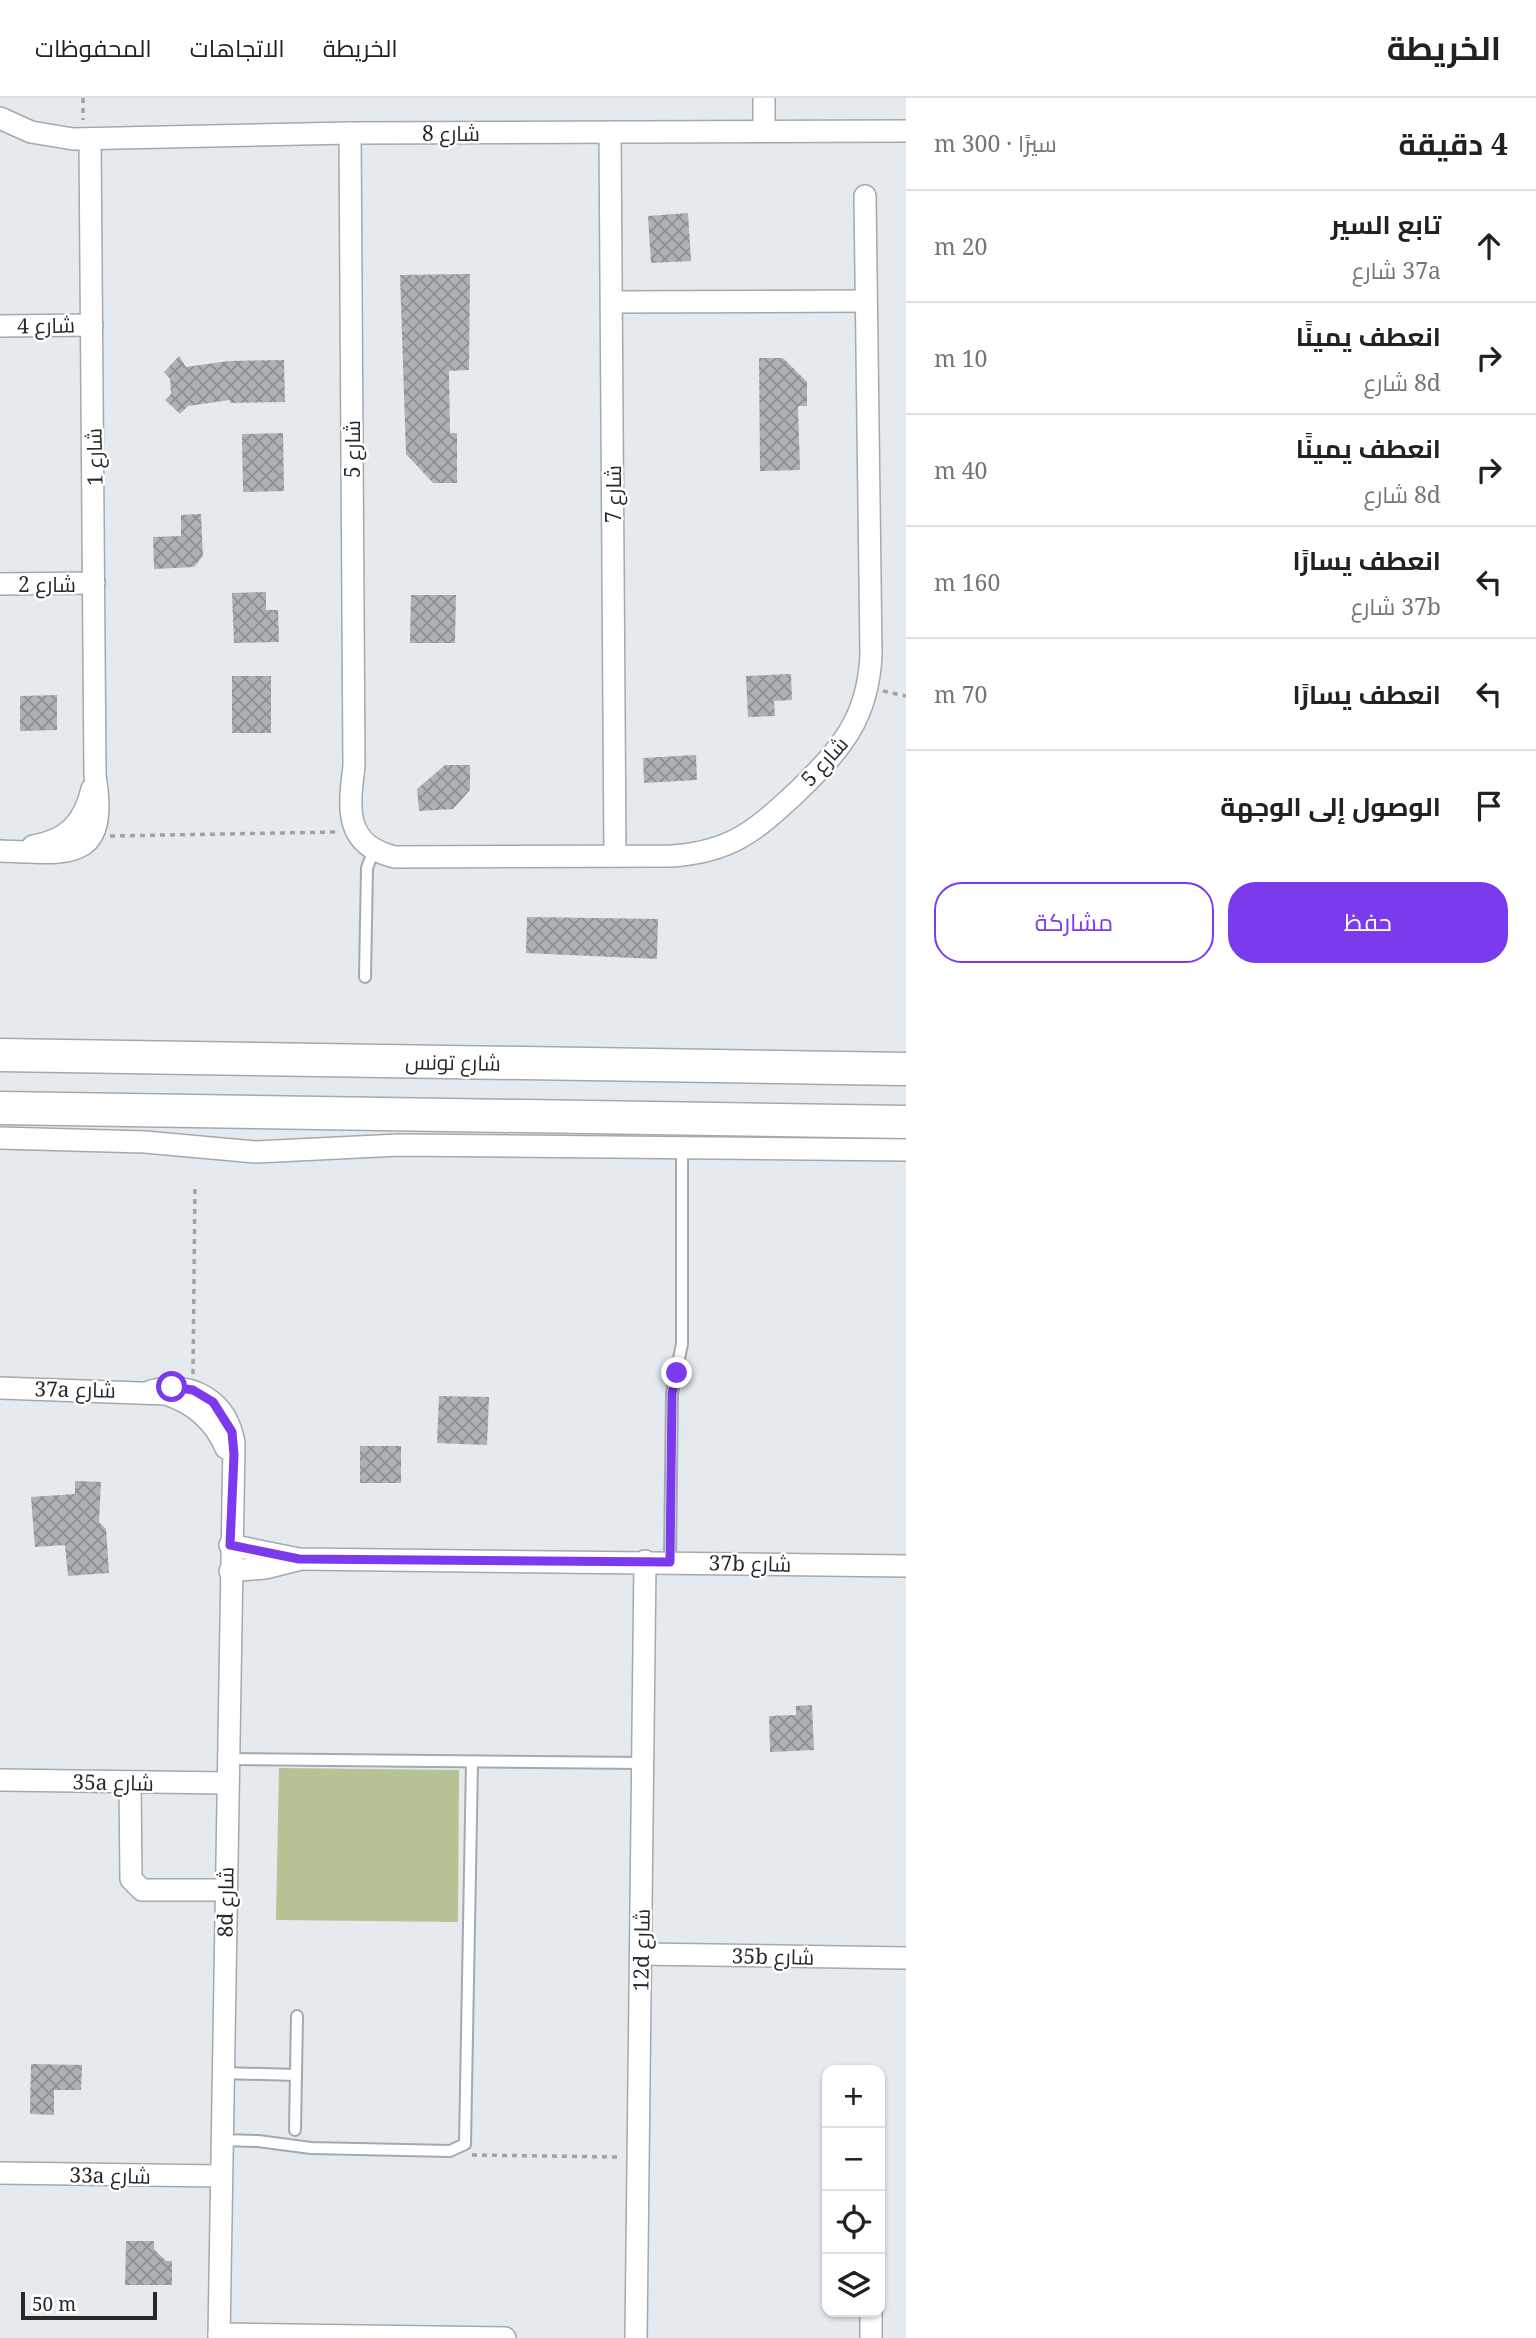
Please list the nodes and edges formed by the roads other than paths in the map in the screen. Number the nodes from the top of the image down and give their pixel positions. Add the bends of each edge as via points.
1 (764, 98) edge
2 (0, 118) edge
3 (764, 131) junction
4 (906, 131) edge
5 (610, 132) junction
6 (350, 133) junction
7 (90, 139) junction
8 (865, 196) dead end
9 (866, 301) junction
10 (611, 302) junction
11 (92, 325) junction
12 (0, 326) edge
13 (94, 583) junction
14 (0, 584) edge
15 (354, 766) junction
16 (95, 776) junction
17 (374, 849) junction
18 (6, 851) edge
19 (426, 856) junction
20 (615, 856) junction
21 (365, 977) dead end
22 (0, 1055) edge
23 (906, 1069) edge
24 (0, 1108) edge
25 (906, 1122) edge
26 (0, 1138) edge
27 (682, 1148) junction
28 (906, 1150) edge
29 (0, 1388) edge
30 (151, 1391) junction
31 (209, 1409) junction
32 (230, 1545) junction
33 (299, 1559) junction
34 (645, 1561) junction
35 (670, 1562) junction
36 (906, 1566) edge
37 (230, 1571) junction
38 (227, 1759) junction
39 (472, 1762) junction
40 (643, 1763) junction
41 (0, 1780) edge
42 (131, 1782) junction
43 (227, 1783) junction
44 (225, 1890) junction
45 (641, 1954) junction
46 (906, 1958) edge
47 (297, 2016) dead end
48 (222, 2073) junction
49 (296, 2075) junction
50 (295, 2130) dead end
51 (221, 2140) junction
52 (0, 2173) edge
53 (221, 2176) junction
54 (871, 2317) edge
55 (219, 2336) edge
56 (505, 2338) edge
57 (636, 2338) edge
58 (871, 2338) edge

1 - 3 street
2 - 7 street, شارع 8 via 51,136
3 - 4 street, شارع 8
3 - 5 street, شارع 8
5 - 6 street, شارع 8
5 - 10 street, شارع 7
6 - 7 street, شارع 8
6 - 15 street, شارع 5
7 - 11 street, شارع 1
8 - 9 street, شارع 5
9 - 10 street
9 - 20 street, شارع 5 via 871,654 867,692 857,719 828,762 760,827 738,841 689,855
10 - 20 street, شارع 7
11 - 12 street, شارع 4
11 - 13 street, شارع 1
13 - 14 street, شارع 2
13 - 16 street, شارع 1
15 - 17 street, شارع 5 via 350,808 357,832
15 - 19 street, شارع 5 via 362,813 372,832 390,844
16 - 18 street, شارع 1 via 88,806 72,831 49,844
16 - 18 street, شارع 1 via 99,811 91,836 59,854
17 - 19 street, شارع 5 via 395,857
17 - 21 lane via 367,867
19 - 20 street, شارع 5
22 - 23 main road, شارع تونس
24 - 25 main road
26 - 27 street via 145,1142 256,1152 400,1145
27 - 28 street
27 - 35 lane via 682,1344 672,1393
29 - 30 street, 37a شارع
30 - 31 street, 37a شارع
30 - 31 street, 37a شارع via 193,1390
31 - 32 street, 8d شارع via 232,1466
32 - 33 street, 37b شارع
32 - 37 street, 8d شارع
33 - 34 street, 37b شارع
33 - 37 street, 37b شارع
34 - 35 street, 37b شارع
34 - 40 street, 12d شارع
35 - 36 street, 37b شارع
37 - 38 street, 8d شارع
38 - 39 lane
38 - 43 street, 8d شارع
39 - 40 lane
39 - 51 lane via 467,2138 461,2148 311,2148
40 - 45 street, 12d شارع
41 - 42 street, 35a شارع
42 - 43 street, 35a شارع
42 - 44 street via 131,1880 142,1891
43 - 44 street, 8d شارع
44 - 48 street, 8d شارع
45 - 46 street, 35b شارع
45 - 57 street, 12d شارع
47 - 49 lane
48 - 49 lane
48 - 51 street, 8d شارع
49 - 50 lane
51 - 53 street, 8d شارع
52 - 53 street, 33a شارع
53 - 55 street, 8d شارع
54 - 58 street
55 - 56 street

